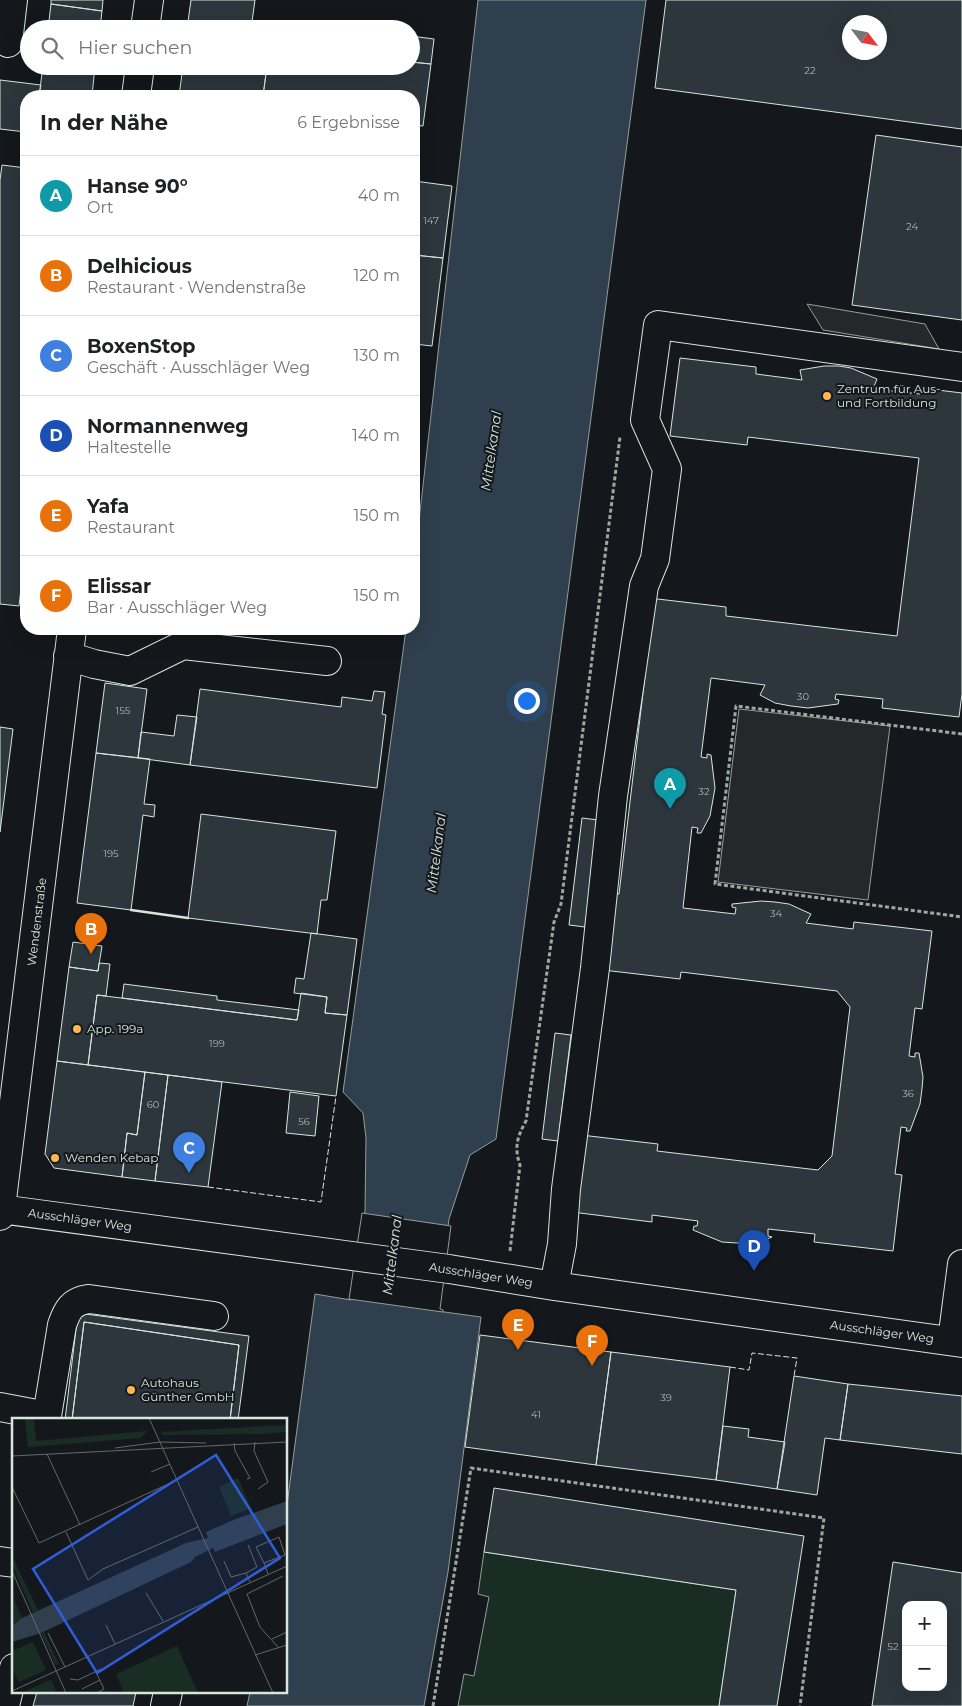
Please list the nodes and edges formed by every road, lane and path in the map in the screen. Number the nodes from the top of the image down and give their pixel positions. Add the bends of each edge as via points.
1 (13, 0) edge
2 (149, 0) edge
3 (146, 20) edge
4 (8, 43) dead end
5 (139, 75) edge
6 (137, 90) edge
7 (962, 367) edge
8 (621, 432) dead end
9 (71, 635) edge
10 (68, 656) junction
11 (327, 661) dead end
12 (962, 734) edge
13 (962, 917) edge
14 (0, 1212) edge
15 (514, 1225) dead end
16 (962, 1264) edge
17 (554, 1286) junction
18 (214, 1316) dead end
19 (957, 1342) edge
20 (0, 1407) edge
21 (46, 1418) edge
22 (12, 1676) edge
23 (5, 1706) edge
24 (433, 1706) edge
25 (800, 1706) edge

1 - 4 street
2 - 3 street
5 - 6 street
7 - 17 street via 658,325 646,420 667,469 655,558 644,586 613,796 562,1244
8 - 15 path via 561,904 554,922 526,1121 518,1135 516,1153 520,1165
9 - 10 street, Wendenstraße
10 - 11 street via 130,671 183,645
10 - 14 street, Wendenstraße
12 - 13 path via 736,706 715,884
14 - 17 street, Ausschläger Weg via 449,1269
16 - 19 street
17 - 19 street, Ausschläger Weg
18 - 21 street via 78,1300 67,1311 62,1325
20 - 21 street
22 - 23 street
24 - 25 path via 471,1468 824,1518

